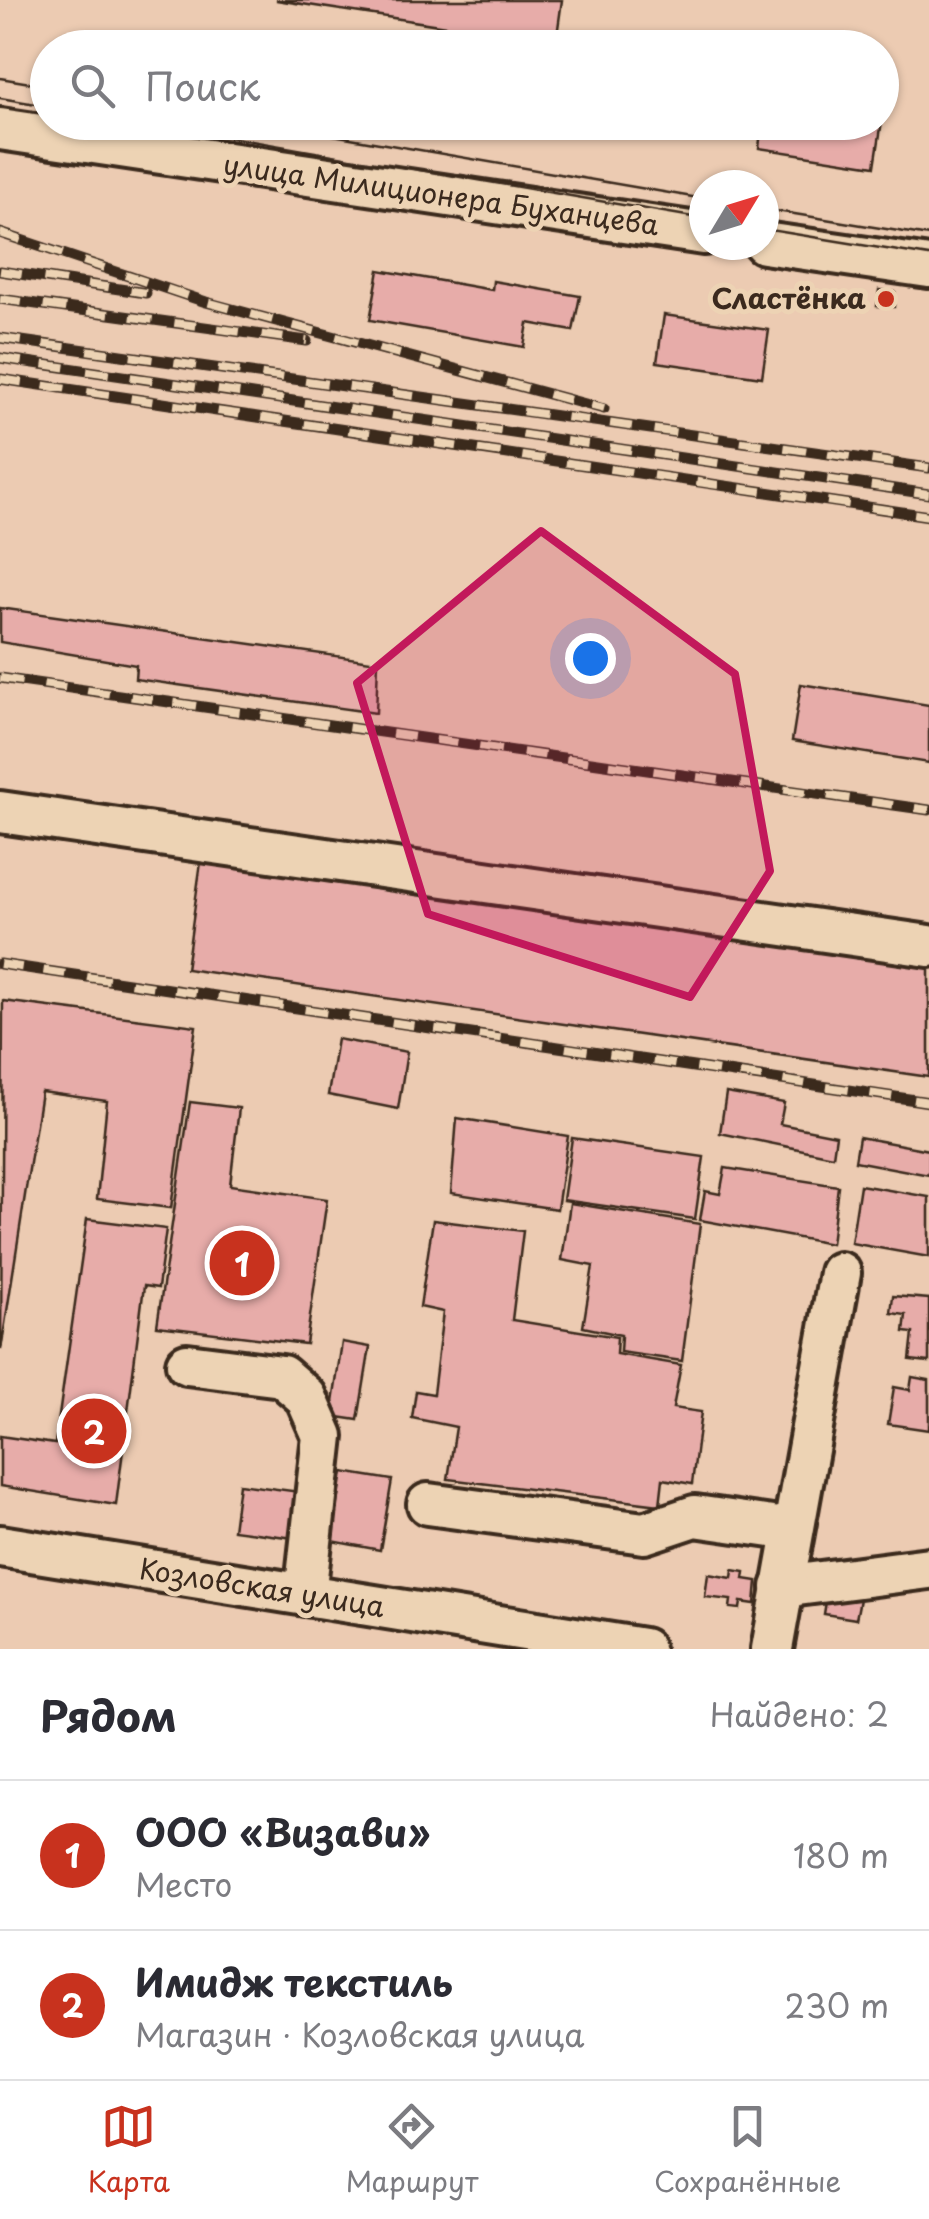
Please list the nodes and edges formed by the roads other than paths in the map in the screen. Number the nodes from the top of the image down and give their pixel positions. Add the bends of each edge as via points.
1 (0, 129) edge
2 (30, 133) edge
3 (74, 140) edge
4 (689, 232) edge
5 (779, 244) edge
6 (929, 267) edge
7 (0, 812) edge
8 (929, 946) edge
9 (840, 1274) dead end
10 (186, 1364) dead end
11 (428, 1504) dead end
12 (793, 1530) junction
13 (0, 1546) edge
14 (929, 1568) edge
15 (782, 1588) junction
16 (305, 1595) junction
17 (643, 1649) edge
18 (772, 1649) edge

1 - 2 street, улица Милиционера Буханцева
3 - 4 street, улица Милиционера Буханцева
5 - 6 street
7 - 8 street
9 - 12 street
10 - 16 street via 282,1376 306,1397 322,1436
11 - 12 street via 644,1533 695,1516
12 - 15 street
13 - 16 street, Козловская улица
14 - 15 street
15 - 18 street
16 - 17 street, Козловская улица

